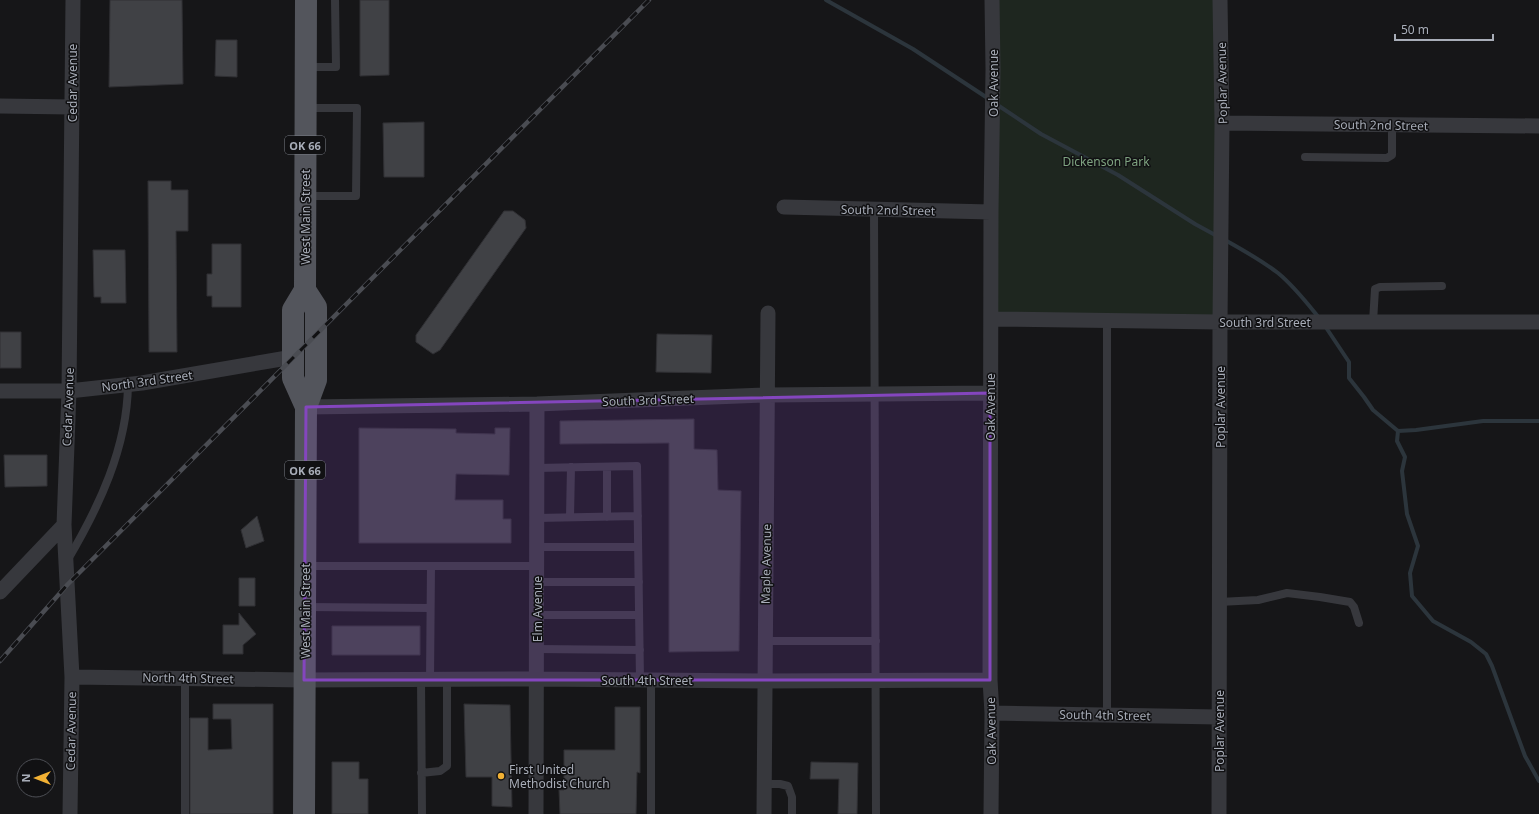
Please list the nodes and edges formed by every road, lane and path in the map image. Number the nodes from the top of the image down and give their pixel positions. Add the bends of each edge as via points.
1 (73, 0) edge
2 (306, 0) edge
3 (335, 0) edge
4 (992, 0) edge
5 (1220, 0) edge
6 (306, 67) junction
7 (0, 106) edge
8 (72, 107) junction
9 (305, 108) junction
10 (1222, 123) junction
11 (1392, 125) junction
12 (1539, 126) edge
13 (1305, 157) dead end
14 (304, 196) junction
15 (784, 207) dead end
16 (874, 210) junction
17 (991, 212) junction
18 (1442, 286) dead end
19 (305, 290) junction
20 (768, 313) dead end
21 (992, 319) junction
22 (1107, 320) junction
23 (1220, 322) junction
24 (1367, 322) junction
25 (1539, 322) edge
26 (293, 357) junction
27 (128, 385) junction
28 (0, 391) edge
29 (69, 392) junction
30 (990, 393) junction
31 (875, 394) junction
32 (767, 395) junction
33 (537, 404) junction
34 (306, 407) junction
35 (571, 467) junction
36 (607, 467) junction
37 (537, 468) junction
38 (638, 516) junction
39 (570, 517) junction
40 (607, 517) junction
41 (537, 518) junction
42 (64, 525) junction
43 (537, 547) junction
44 (638, 547) junction
45 (67, 561) junction
46 (305, 566) junction
47 (431, 566) junction
48 (537, 566) junction
49 (537, 582) junction
50 (639, 582) junction
51 (0, 592) edge
52 (1219, 602) junction
53 (305, 607) junction
54 (430, 608) junction
55 (537, 614) junction
56 (639, 615) junction
57 (1359, 623) dead end
58 (765, 641) junction
59 (876, 641) junction
60 (537, 649) junction
61 (640, 650) junction
62 (72, 677) junction
63 (185, 678) junction
64 (425, 679) junction
65 (447, 679) junction
66 (537, 679) junction
67 (304, 680) junction
68 (646, 680) junction
69 (876, 680) junction
70 (990, 680) junction
71 (765, 681) junction
72 (992, 713) junction
73 (1107, 715) junction
74 (1219, 717) junction
75 (422, 773) junction
76 (764, 784) junction
77 (70, 814) edge
78 (185, 814) edge
79 (304, 814) edge
80 (422, 814) edge
81 (536, 814) edge
82 (651, 814) edge
83 (764, 814) edge
84 (792, 814) edge
85 (876, 814) edge
86 (991, 814) edge
87 (1219, 814) edge

1 - 8 street, Cedar Avenue
2 - 6 main road, West Main Street / OK 66
3 - 6 lane via 336,66
4 - 17 street, Oak Avenue
5 - 10 street, Poplar Avenue
6 - 9 main road, West Main Street / OK 66
7 - 8 street
8 - 29 street, Cedar Avenue
9 - 14 main road, West Main Street / OK 66
9 - 14 lane via 357,108 356,196
10 - 11 street, South 2nd Street
10 - 23 street, Poplar Avenue
11 - 12 street, South 2nd Street
11 - 13 lane via 1392,155 1387,158
14 - 19 main road, West Main Street / OK 66
15 - 16 street, South 2nd Street
16 - 17 street, South 2nd Street
16 - 31 lane
17 - 21 street, Oak Avenue
18 - 24 lane via 1375,289
19 - 26 main road, West Main Street / OK 66 via 293,310
19 - 34 main road, West Main Street / OK 66 via 316,307 316,380
20 - 32 street, Maple Avenue
21 - 22 street, South 3rd Street
21 - 30 street, Oak Avenue
22 - 23 street, South 3rd Street
22 - 73 lane
23 - 24 street, South 3rd Street
23 - 52 street, Poplar Avenue
24 - 25 street, South 3rd Street
26 - 27 street, North 3rd Street
26 - 34 main road, West Main Street / OK 66 via 293,378
27 - 29 street, North 3rd Street
27 - 45 lane via 125,421 106,486
28 - 29 street, North 3rd Street
29 - 42 street, Cedar Avenue
30 - 31 street, South 3rd Street
30 - 70 street, Oak Avenue
31 - 32 street, South 3rd Street
31 - 59 lane
32 - 33 street, South 3rd Street
32 - 58 street, Maple Avenue
33 - 34 street, South 3rd Street
33 - 37 street, Elm Avenue
34 - 46 main road, West Main Street / OK 66
35 - 36 lane
35 - 37 lane
35 - 39 lane
36 - 38 lane via 637,466
36 - 40 lane
37 - 41 street, Elm Avenue
38 - 40 lane
38 - 44 lane
39 - 40 lane
39 - 41 lane
41 - 43 street, Elm Avenue
42 - 45 street, Cedar Avenue
42 - 51 street
43 - 44 lane
43 - 48 street, Elm Avenue
44 - 50 lane
45 - 62 street, Cedar Avenue
46 - 47 lane
46 - 53 main road, West Main Street / OK 66
47 - 48 lane
47 - 54 lane
48 - 49 street, Elm Avenue
49 - 50 lane
49 - 55 street, Elm Avenue
50 - 56 lane
52 - 57 lane via 1258,600 1287,593 1326,598 1350,602
52 - 74 street, Poplar Avenue
53 - 54 lane
53 - 67 main road, West Main Street / OK 66
54 - 64 lane
55 - 56 lane
55 - 60 street, Elm Avenue
56 - 61 lane
58 - 59 lane
58 - 71 street, Maple Avenue
59 - 69 lane
60 - 61 lane
60 - 66 street, Elm Avenue
61 - 68 lane
62 - 63 street, North 4th Street
62 - 77 street, Cedar Avenue
63 - 67 street, North 4th Street
63 - 78 lane
64 - 65 street, South 4th Street
64 - 67 street, South 4th Street
64 - 75 lane
65 - 66 street, South 4th Street
65 - 75 lane via 447,766 440,771
66 - 68 street, South 4th Street
66 - 81 street, Elm Avenue
67 - 79 main road, West Main Street / OK 66
68 - 71 street, South 4th Street
68 - 82 lane
69 - 70 street, South 4th Street
69 - 71 street, South 4th Street
69 - 85 lane
70 - 72 street, Oak Avenue
71 - 76 street, Maple Avenue
72 - 73 street, South 4th Street
72 - 86 street, Oak Avenue
73 - 74 street, South 4th Street
74 - 87 street, Poplar Avenue
75 - 80 lane
76 - 83 street, Maple Avenue
76 - 84 lane via 788,786 792,797

